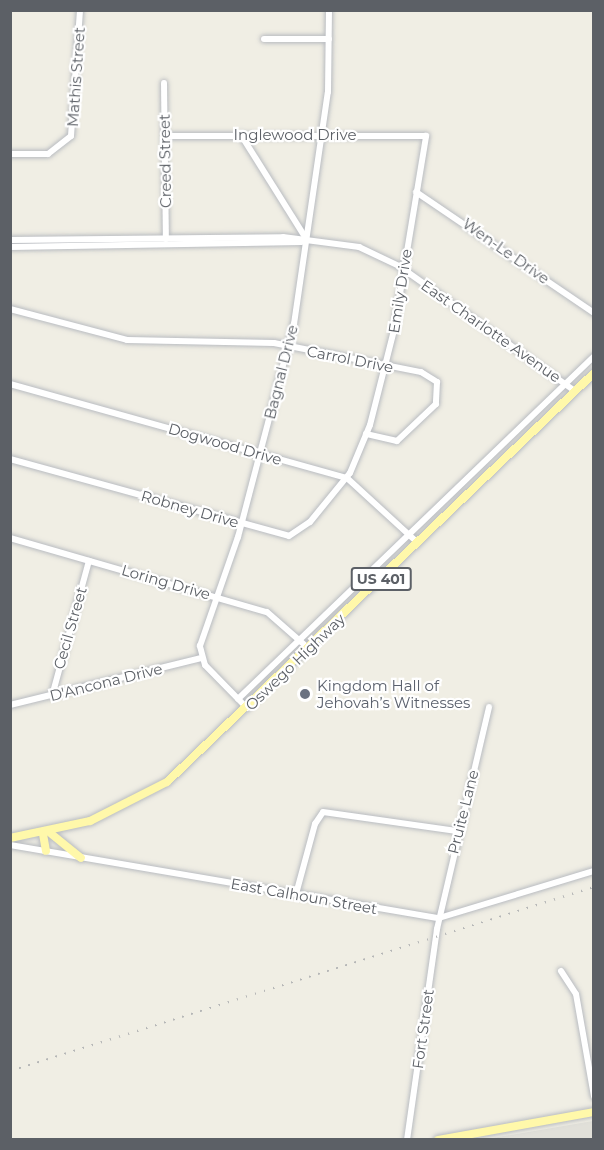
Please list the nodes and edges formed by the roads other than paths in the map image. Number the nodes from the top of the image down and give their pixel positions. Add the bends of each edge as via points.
1 (80, 10) edge
2 (329, 10) edge
3 (264, 39) dead end
4 (329, 39) junction
5 (164, 83) dead end
6 (321, 134) junction
7 (241, 135) junction
8 (425, 135) joint
9 (165, 136) junction
10 (10, 154) edge
11 (416, 192) junction
12 (166, 238) junction
13 (10, 240) edge
14 (305, 241) junction
15 (10, 247) edge
16 (403, 269) junction
17 (10, 309) edge
18 (594, 313) edge
19 (289, 346) junction
20 (594, 357) edge
21 (386, 367) junction
22 (594, 374) edge
23 (10, 384) edge
24 (566, 384) junction
25 (575, 391) junction
26 (366, 434) junction
27 (261, 454) junction
28 (10, 459) edge
29 (347, 478) junction
30 (242, 524) junction
31 (410, 534) junction
32 (10, 538) edge
33 (418, 543) junction
34 (89, 561) junction
35 (218, 597) junction
36 (300, 640) junction
37 (308, 648) junction
38 (201, 658) junction
39 (52, 696) junction
40 (238, 699) junction
41 (10, 705) edge
42 (489, 707) dead end
43 (247, 708) junction
44 (71, 827) junction
45 (457, 831) junction
46 (46, 833) junction
47 (10, 838) edge
48 (10, 845) edge
49 (66, 849) junction
50 (46, 851) junction
51 (81, 858) junction
52 (594, 871) edge
53 (296, 894) junction
54 (439, 918) junction
55 (561, 971) dead end
56 (594, 1096) edge
57 (594, 1112) edge
58 (407, 1140) edge
59 (438, 1140) edge

1 - 10 street, Mathis Street via 76,117 66,142 44,155
2 - 4 street, Bagnal Drive
3 - 4 street
4 - 6 street, Bagnal Drive
5 - 9 street, Creed Street
6 - 7 street, Inglewood Drive
6 - 8 street, Inglewood Drive
6 - 14 street, Bagnal Drive
7 - 9 street, Inglewood Drive
7 - 14 street
8 - 11 street, Emily Drive
9 - 12 street, Creed Street
11 - 16 street, Emily Drive
11 - 18 street, Wen-Le Drive
12 - 13 street, East Charlotte Avenue
12 - 14 street, East Charlotte Avenue
14 - 15 street, East Charlotte Avenue
14 - 16 street, East Charlotte Avenue via 359,247
14 - 19 street, Bagnal Drive
16 - 21 street, Emily Drive
16 - 24 street, East Charlotte Avenue
17 - 19 street, Carrol Drive via 140,342
19 - 21 street, Carrol Drive
19 - 27 street, Bagnal Drive
20 - 24 street, Oswego Highway
21 - 26 street, Emily Drive
21 - 26 street, Carrol Drive via 428,374 439,385 440,397 397,441
22 - 25 main road, Oswego Highway / US 401
23 - 27 street, Dogwood Drive
24 - 25 street, East Charlotte Avenue
24 - 31 street, Oswego Highway
25 - 33 main road, Oswego Highway / US 401
26 - 29 street, Emily Drive
27 - 29 street, Dogwood Drive
27 - 30 street, Bagnal Drive
28 - 30 street, Robney Drive
29 - 30 street, Robney Drive via 297,533
29 - 31 street, Dogwood Drive
30 - 35 street, Bagnal Drive
31 - 33 street, Dogwood Drive
31 - 36 street, Oswego Highway
32 - 34 street, Loring Drive
33 - 37 main road, Oswego Highway / US 401
34 - 35 street, Loring Drive
34 - 39 street, Cecil Street
35 - 36 street, Loring Drive via 267,612
35 - 38 street, Bagnal Drive via 201,641
36 - 37 street, Loring Drive
36 - 40 street, Oswego Highway
37 - 43 main road, Oswego Highway / US 401
38 - 39 street, D'Ancona Drive
38 - 40 street
39 - 41 street, D'Ancona Drive
40 - 43 street
42 - 45 street, Pruite Lane
43 - 44 main road, Oswego Highway / US 401 via 167,782
44 - 46 main road, Oswego Highway / US 401
44 - 49 main road via 63,839
45 - 53 street via 323,812 315,824
45 - 54 street, Pruite Lane
46 - 47 main road, Oswego Highway / US 401
46 - 49 main road
46 - 50 main road
48 - 50 street, East Calhoun Street
49 - 51 main road
50 - 51 street, East Calhoun Street
51 - 53 street, East Calhoun Street
52 - 54 street, East Calhoun Street
53 - 54 street, East Calhoun Street
54 - 58 street, Fort Street
55 - 56 street via 576,994
57 - 59 main road

